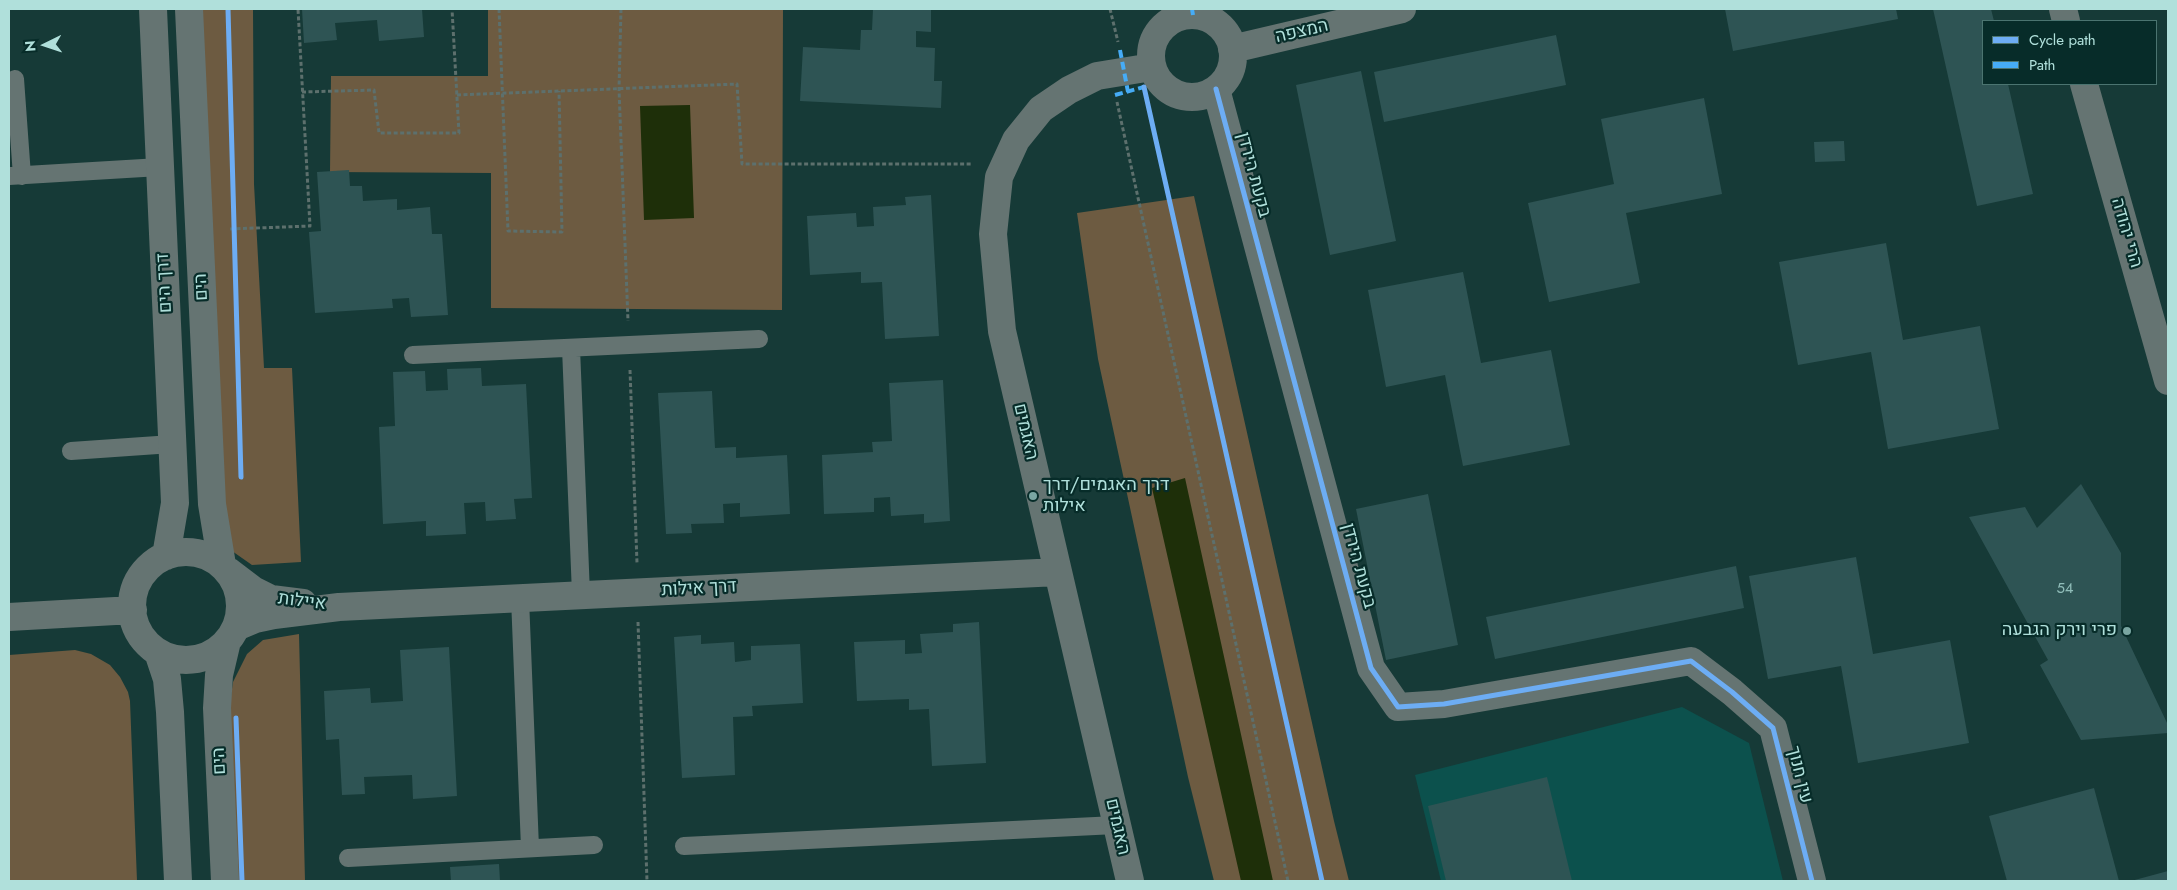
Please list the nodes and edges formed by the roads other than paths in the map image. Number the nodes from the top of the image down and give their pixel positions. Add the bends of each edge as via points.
1 (152, 9) edge
2 (189, 9) edge
3 (1402, 9) edge
4 (1331, 17) edge
5 (1232, 49) junction
6 (1152, 67) junction
7 (15, 79) dead end
8 (2084, 85) edge
9 (1216, 89) junction
10 (160, 167) junction
11 (15, 176) edge
12 (759, 338) dead end
13 (571, 348) junction
14 (413, 355) dead end
15 (2168, 381) edge
16 (172, 444) junction
17 (71, 451) dead end
18 (166, 556) junction
19 (225, 568) junction
20 (1058, 572) junction
21 (581, 594) junction
22 (520, 598) junction
23 (339, 607) junction
24 (133, 610) junction
25 (9, 618) edge
26 (231, 634) junction
27 (158, 652) junction
28 (1732, 692) joint
29 (1116, 825) junction
30 (594, 845) dead end
31 (684, 846) dead end
32 (530, 848) junction
33 (348, 858) dead end
34 (178, 881) edge
35 (225, 881) edge
36 (1130, 881) edge
37 (1812, 881) edge

1 - 10 street, דרך הים
2 - 19 street, הים via 212,504
3 - 4 street, המצפה
4 - 5 street, המצפה
5 - 6 street via 1217,24 1202,16 1186,15 1170,21 1156,36 1151,52
5 - 9 street via 1230,70
6 - 9 street via 1160,82 1177,94 1194,97
6 - 20 street, האגמים via 1097,76 1041,109 1016,140 999,177 993,234 1002,331
7 - 11 lane
8 - 15 street, הרי יהודה
9 - 28 street, בקעת הירדן via 1371,668 1398,707 1444,704 1691,661
10 - 11 lane
10 - 16 street, דרך הים
12 - 13 lane
13 - 14 lane
13 - 21 lane
16 - 17 lane
16 - 18 street, דרך הים via 174,503
18 - 19 street via 191,552 208,556
18 - 24 street via 152,564 141,577 134,592
19 - 23 street, איילות via 253,590 271,599
19 - 26 street via 236,585 240,602
20 - 21 street, דרך אילות
20 - 29 street, האגמים
21 - 22 street, דרך אילות
22 - 23 street, דרך אילות
22 - 32 lane
23 - 26 street, איילות via 255,619
24 - 25 street
24 - 27 street via 136,626
26 - 27 street via 214,652 199,658 182,660
26 - 35 street, הים via 219,675 217,708
27 - 34 street via 166,679 170,712
28 - 37 street, עין חנוך via 1773,728
29 - 31 lane
29 - 36 street, האגמים
30 - 32 lane
32 - 33 lane

